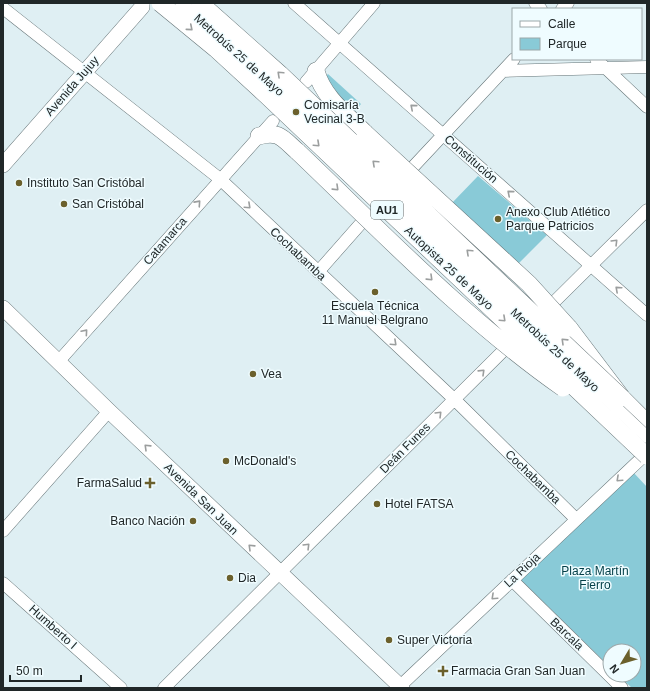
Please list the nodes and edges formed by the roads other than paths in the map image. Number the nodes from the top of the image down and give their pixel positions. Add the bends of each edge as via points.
1 (160, 3) edge
2 (180, 3) edge
3 (200, 3) edge
4 (294, 3) edge
5 (374, 3) edge
6 (142, 7) dead end
7 (3, 8) edge
8 (340, 43) junction
9 (513, 60) edge
10 (597, 60) edge
11 (647, 67) edge
12 (606, 68) junction
13 (503, 71) junction
14 (83, 72) junction
15 (311, 76) joint
16 (647, 107) edge
17 (273, 121) dead end
18 (443, 134) junction
19 (259, 136) junction
20 (3, 166) edge
21 (413, 167) dead end
22 (220, 179) junction
23 (647, 210) edge
24 (363, 221) dead end
25 (591, 265) junction
26 (318, 272) junction
27 (3, 308) edge
28 (647, 315) edge
29 (59, 361) junction
30 (622, 398) junction
31 (454, 399) junction
32 (109, 411) junction
33 (610, 422) junction
34 (647, 422) edge
35 (647, 437) edge
36 (647, 453) edge
37 (647, 456) edge
38 (576, 519) junction
39 (3, 531) edge
40 (280, 574) junction
41 (512, 580) junction
42 (3, 583) edge
43 (400, 687) edge
44 (121, 688) edge
45 (164, 688) edge
46 (622, 688) edge

1 -> 33 highway, Autopista 25 de Mayo / AU1, bridge via 266,95
2 - 35 street, Metrobús 25 de Mayo, bridge via 226,40
30 -> 3 highway, AU1, bridge via 280,74
4 - 8 street, Constitución
5 - 8 street
6 - 14 main road, Avenida Jujuy
7 - 14 street, Cochabamba
8 - 15 street
18 -> 8 street, Constitución
9 - 13 street
10 - 12 street
11 - 12 street
12 - 13 street
12 - 16 street
13 - 18 street
14 - 20 main road, Avenida Jujuy
14 - 22 street, Cochabamba
15 - 30 highway, bridge via 365,132 529,284 580,342
17 - 19 street, Catamarca
18 - 21 street
25 -> 18 street, Constitución
19 - 22 street, Catamarca
19 -> 33 highway, bridge via 276,134 469,314 535,369
22 -> 26 street, Cochabamba
29 -> 22 street, Catamarca
25 -> 23 street, Deán Funes
24 - 26 street
28 -> 25 street, Constitución
31 -> 25 street, Deán Funes
26 -> 31 street, Cochabamba
27 - 29 main road, Avenida San Juan
29 - 32 main road, Avenida San Juan
30 - 34 highway, AU1
31 - 38 street, Cochabamba
40 -> 31 street, Deán Funes
32 - 39 street
40 -> 32 main road, Avenida San Juan
33 - 37 highway, Autopista 25 de Mayo / AU1, bridge
36 -> 38 street, La Rioja
38 - 41 street, La Rioja
40 - 43 main road, Avenida San Juan
40 - 45 street, Deán Funes
41 -> 43 street, La Rioja
41 - 46 street, Barcala
42 - 44 street, Humberto I

